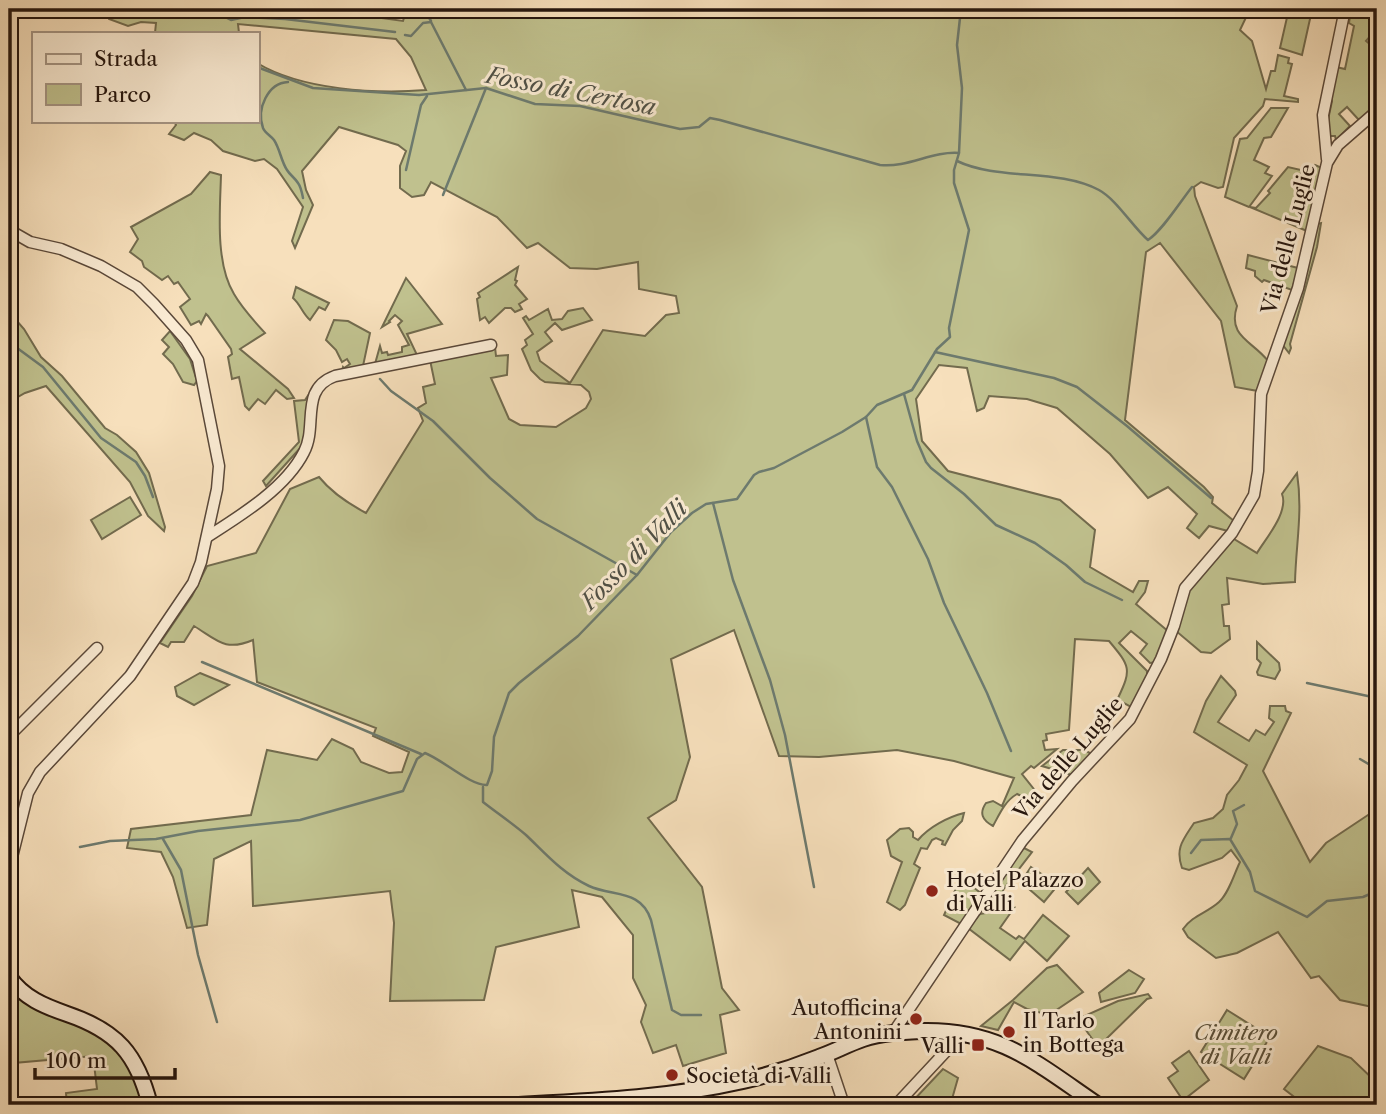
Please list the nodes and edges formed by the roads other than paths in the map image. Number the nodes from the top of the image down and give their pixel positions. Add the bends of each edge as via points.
1 (1345, 9) edge
2 (1377, 111) edge
3 (1327, 163) junction
4 (9, 230) edge
5 (491, 345) dead end
6 (207, 537) junction
7 (97, 648) dead end
8 (9, 736) edge
9 (9, 869) edge
10 (9, 977) edge
11 (893, 1033) junction
12 (963, 1033) junction
13 (827, 1054) junction
14 (667, 1100) edge
15 (150, 1105) edge
16 (516, 1105) edge
17 (844, 1105) edge
18 (896, 1105) edge
19 (1098, 1105) edge

1 - 3 street via 1323,115
2 - 3 street, Via delle Luglie via 1338,145
3 - 11 street, Via delle Luglie via 1297,288 1261,394 1254,495 1232,533 1185,588 1164,652 1130,719 1027,834
4 - 6 street via 30,242 86,259 132,284 193,351 219,463
5 - 6 street via 324,381 313,401 308,443 300,459 259,502
6 - 9 street via 197,576 156,640 123,684 34,780
7 - 8 street
10 - 15 main road via 38,1003 91,1023 117,1040 136,1066
11 - 12 main road
11 - 13 main road
12 - 18 street
12 - 19 main road via 1020,1052
13 - 14 main road via 795,1067
13 - 17 street
14 - 16 main road

